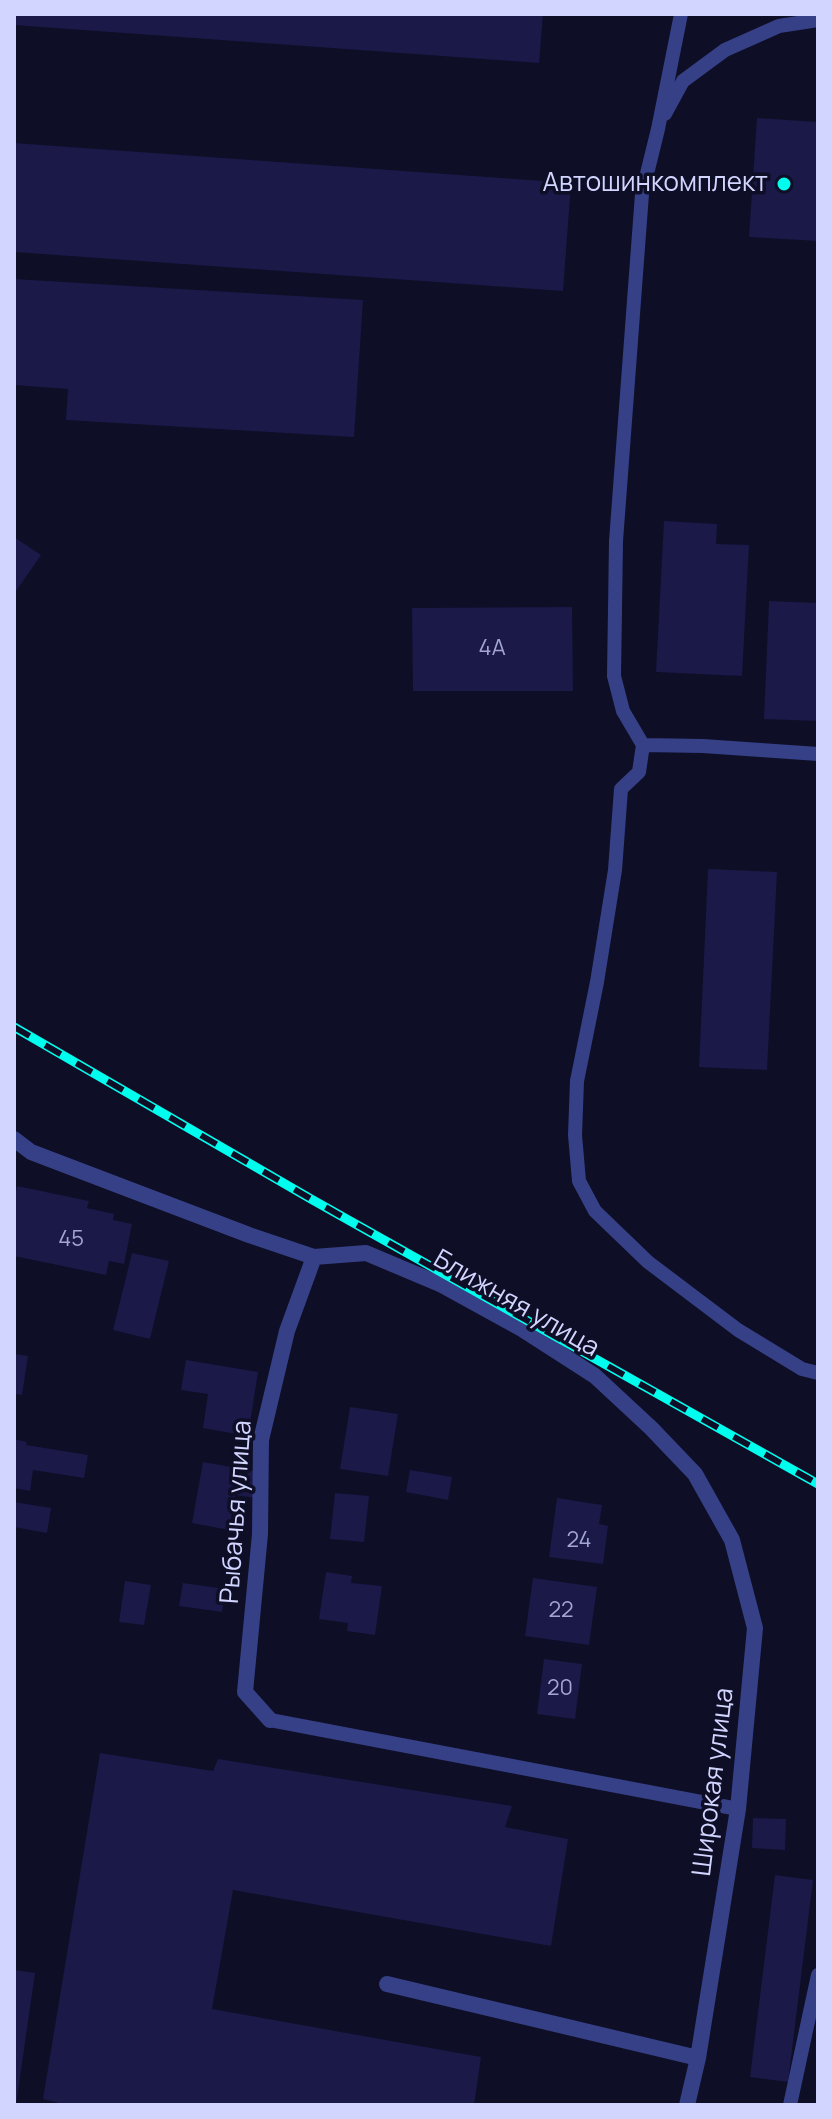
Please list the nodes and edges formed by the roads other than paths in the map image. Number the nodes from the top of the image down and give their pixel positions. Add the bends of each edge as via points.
1 (681, 14) edge
2 (818, 20) edge
3 (658, 129) junction
4 (643, 745) junction
5 (818, 754) edge
6 (14, 1139) edge
7 (314, 1257) junction
8 (818, 1373) edge
9 (695, 1474) joint
10 (270, 1720) joint
11 (738, 1809) junction
12 (818, 1975) edge
13 (387, 1984) dead end
14 (698, 2058) junction
15 (687, 2105) edge
16 (790, 2105) edge

1 - 3 lane
2 - 3 lane via 779,26 725,50 683,81
3 - 4 lane via 642,194 616,541 614,676 623,711
4 - 5 lane
4 - 8 lane via 639,772 621,789 615,870 577,1081 579,1181 595,1211 648,1262 738,1330 802,1369
6 - 7 street, Ближняя улица via 31,1152
7 - 9 street, Ближняя улица via 366,1253 442,1285 522,1329 595,1376
7 - 10 street, Рыбачья улица via 287,1331 261,1440 260,1534 245,1692
9 - 11 street, Широкая улица via 732,1540 755,1628
10 - 11 lane
11 - 14 street, Широкая улица
12 - 16 lane
13 - 14 street
14 - 15 street, Широкая улица

